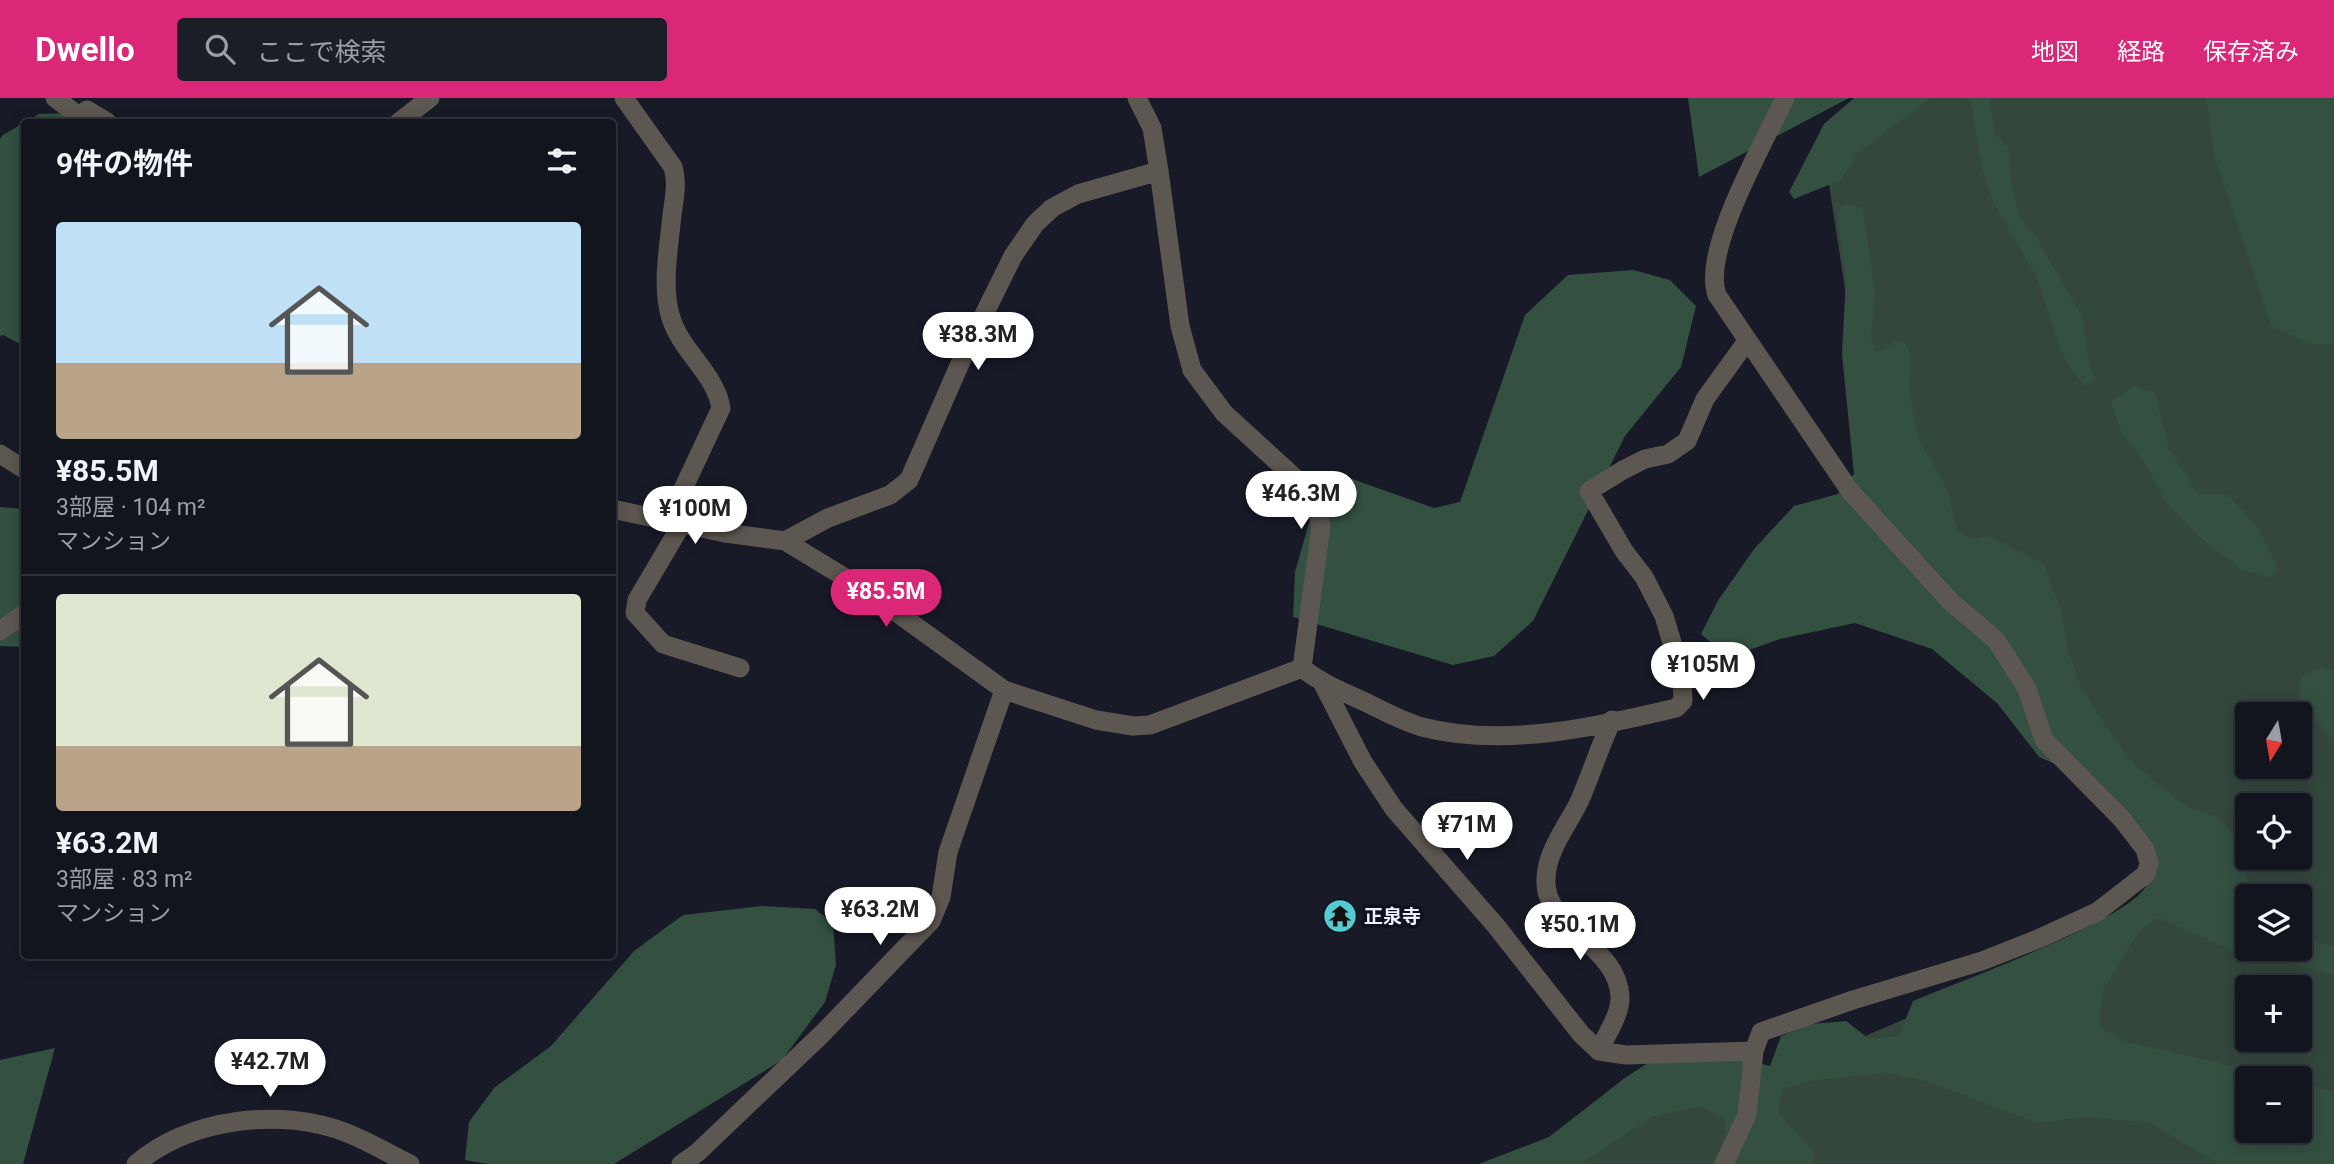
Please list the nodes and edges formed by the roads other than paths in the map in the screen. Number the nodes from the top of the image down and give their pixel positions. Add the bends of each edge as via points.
1 (55, 98) edge
2 (430, 98) edge
3 (624, 98) edge
4 (1137, 98) edge
5 (1785, 98) edge
6 (83, 119) edge
7 (84, 119) edge
8 (102, 119) edge
9 (403, 119) edge
10 (1159, 171) junction
11 (1747, 341) junction
12 (0, 454) edge
13 (21, 467) edge
14 (616, 510) edge
15 (676, 520) junction
16 (785, 541) junction
17 (21, 616) edge
18 (0, 631) edge
19 (740, 668) dead end
20 (1302, 668) junction
21 (1323, 684) junction
22 (1004, 690) junction
23 (1612, 720) junction
24 (1599, 1051) junction
25 (1754, 1051) junction
26 (136, 1164) edge
27 (410, 1164) edge
28 (681, 1164) edge
29 (1724, 1164) edge

1 - 6 street
2 - 9 street
3 - 15 street via 673,167 677,180 669,251 670,318 714,385 721,408
4 - 10 street via 1152,128
5 - 11 street via 1723,231 1713,268 1717,295
7 - 8 street via 87,110
10 - 16 street via 1078,194 1035,224 1013,256 909,480 890,495 828,518
10 - 20 street via 1180,326 1192,370 1224,413 1305,487 1318,511 1321,542
11 - 23 street via 1705,399 1687,441 1589,491 1664,616 1684,693 1676,708
11 - 25 street via 1850,491 1950,601 1996,640 2027,689 2044,740 2121,818 2145,849 2149,863 2146,874 2097,912 1982,961 1761,1032
12 - 13 street
14 - 15 street
15 - 16 street
15 - 19 street via 635,613 663,644
16 - 22 street via 867,591
17 - 18 street
20 - 21 street
20 - 22 street via 1150,725 1096,720
21 - 23 street via 1407,722 1462,733 1577,729
21 - 24 street via 1363,762 1394,809
22 - 28 street via 948,852 932,921 822,1034
23 - 24 street via 1579,802 1553,851 1545,879 1558,917 1584,936 1605,961 1618,988 1619,1005
24 - 25 street via 1626,1055
25 - 29 street via 1747,1115
26 - 27 street via 165,1143 185,1136 271,1119 346,1132

